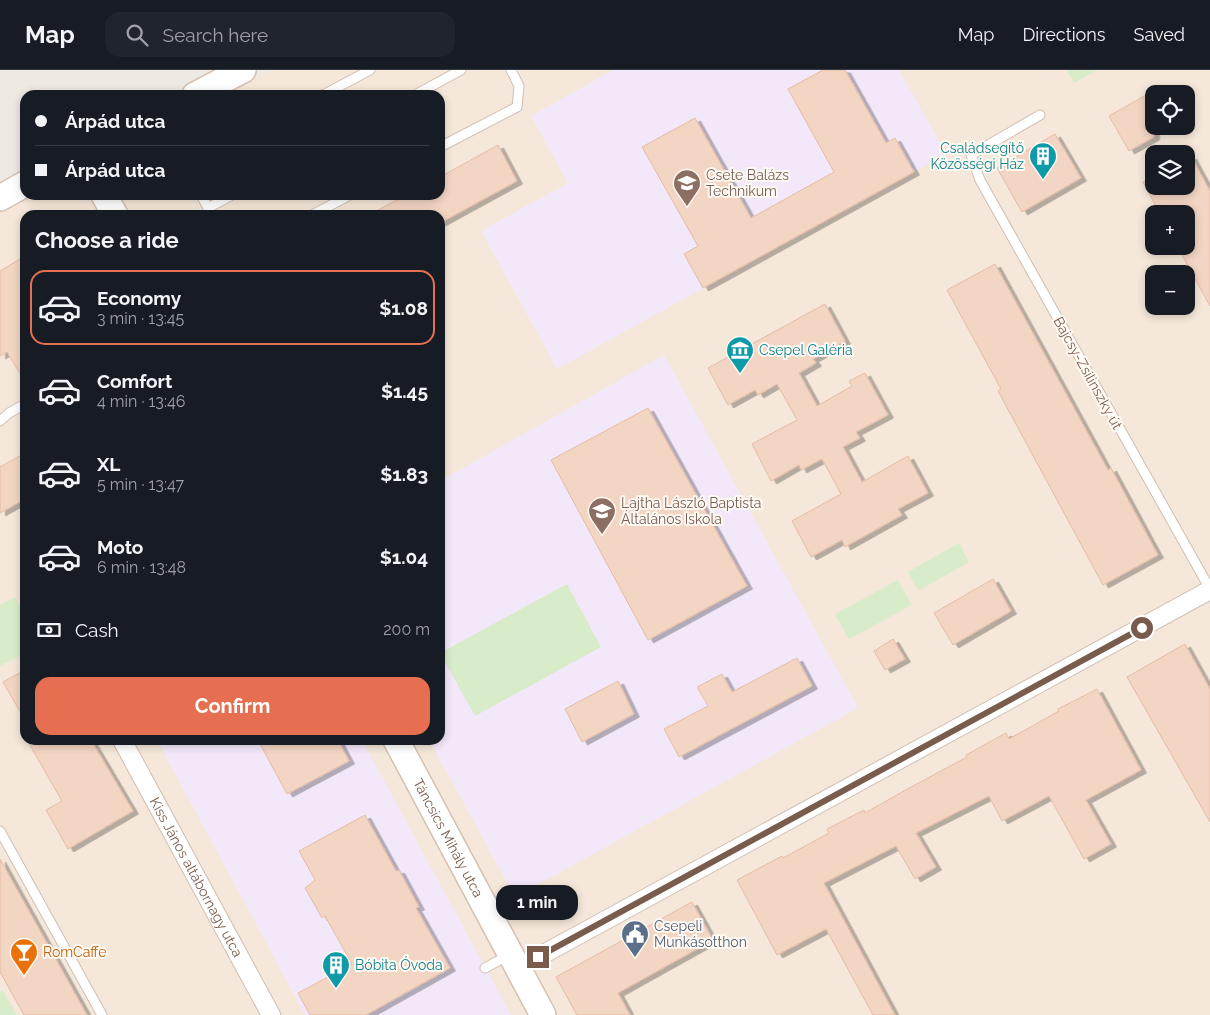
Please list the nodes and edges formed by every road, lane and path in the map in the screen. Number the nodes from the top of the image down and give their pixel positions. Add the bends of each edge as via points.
1 (243, 70) edge
2 (370, 70) edge
3 (461, 70) edge
4 (511, 70) edge
5 (207, 86) edge
6 (332, 90) edge
7 (424, 90) edge
8 (1040, 115) dead end
9 (445, 144) edge
10 (20, 187) edge
11 (0, 198) edge
12 (225, 200) edge
13 (340, 200) edge
14 (211, 210) edge
15 (322, 210) edge
16 (20, 406) edge
17 (4, 414) edge
18 (0, 421) edge
19 (1210, 590) edge
20 (125, 745) edge
21 (399, 745) edge
22 (0, 832) edge
23 (514, 961) junction
24 (485, 968) dead end
25 (102, 1015) edge
26 (271, 1015) edge
27 (543, 1015) edge

1 - 5 street
2 - 6 lane
3 - 7 lane
4 - 9 lane via 520,86 516,107
8 - 19 lane, Bajcsy-Zsilinszky út via 971,155 980,180
10 - 11 street
12 - 14 lane
13 - 15 lane
16 - 17 lane
17 - 18 lane
19 - 23 street
20 - 26 street, Kiss János altábornagy utca
21 - 23 street, Táncsics Mihály utca
22 - 25 lane
23 - 24 lane
23 - 27 street, Táncsics Mihály utca

